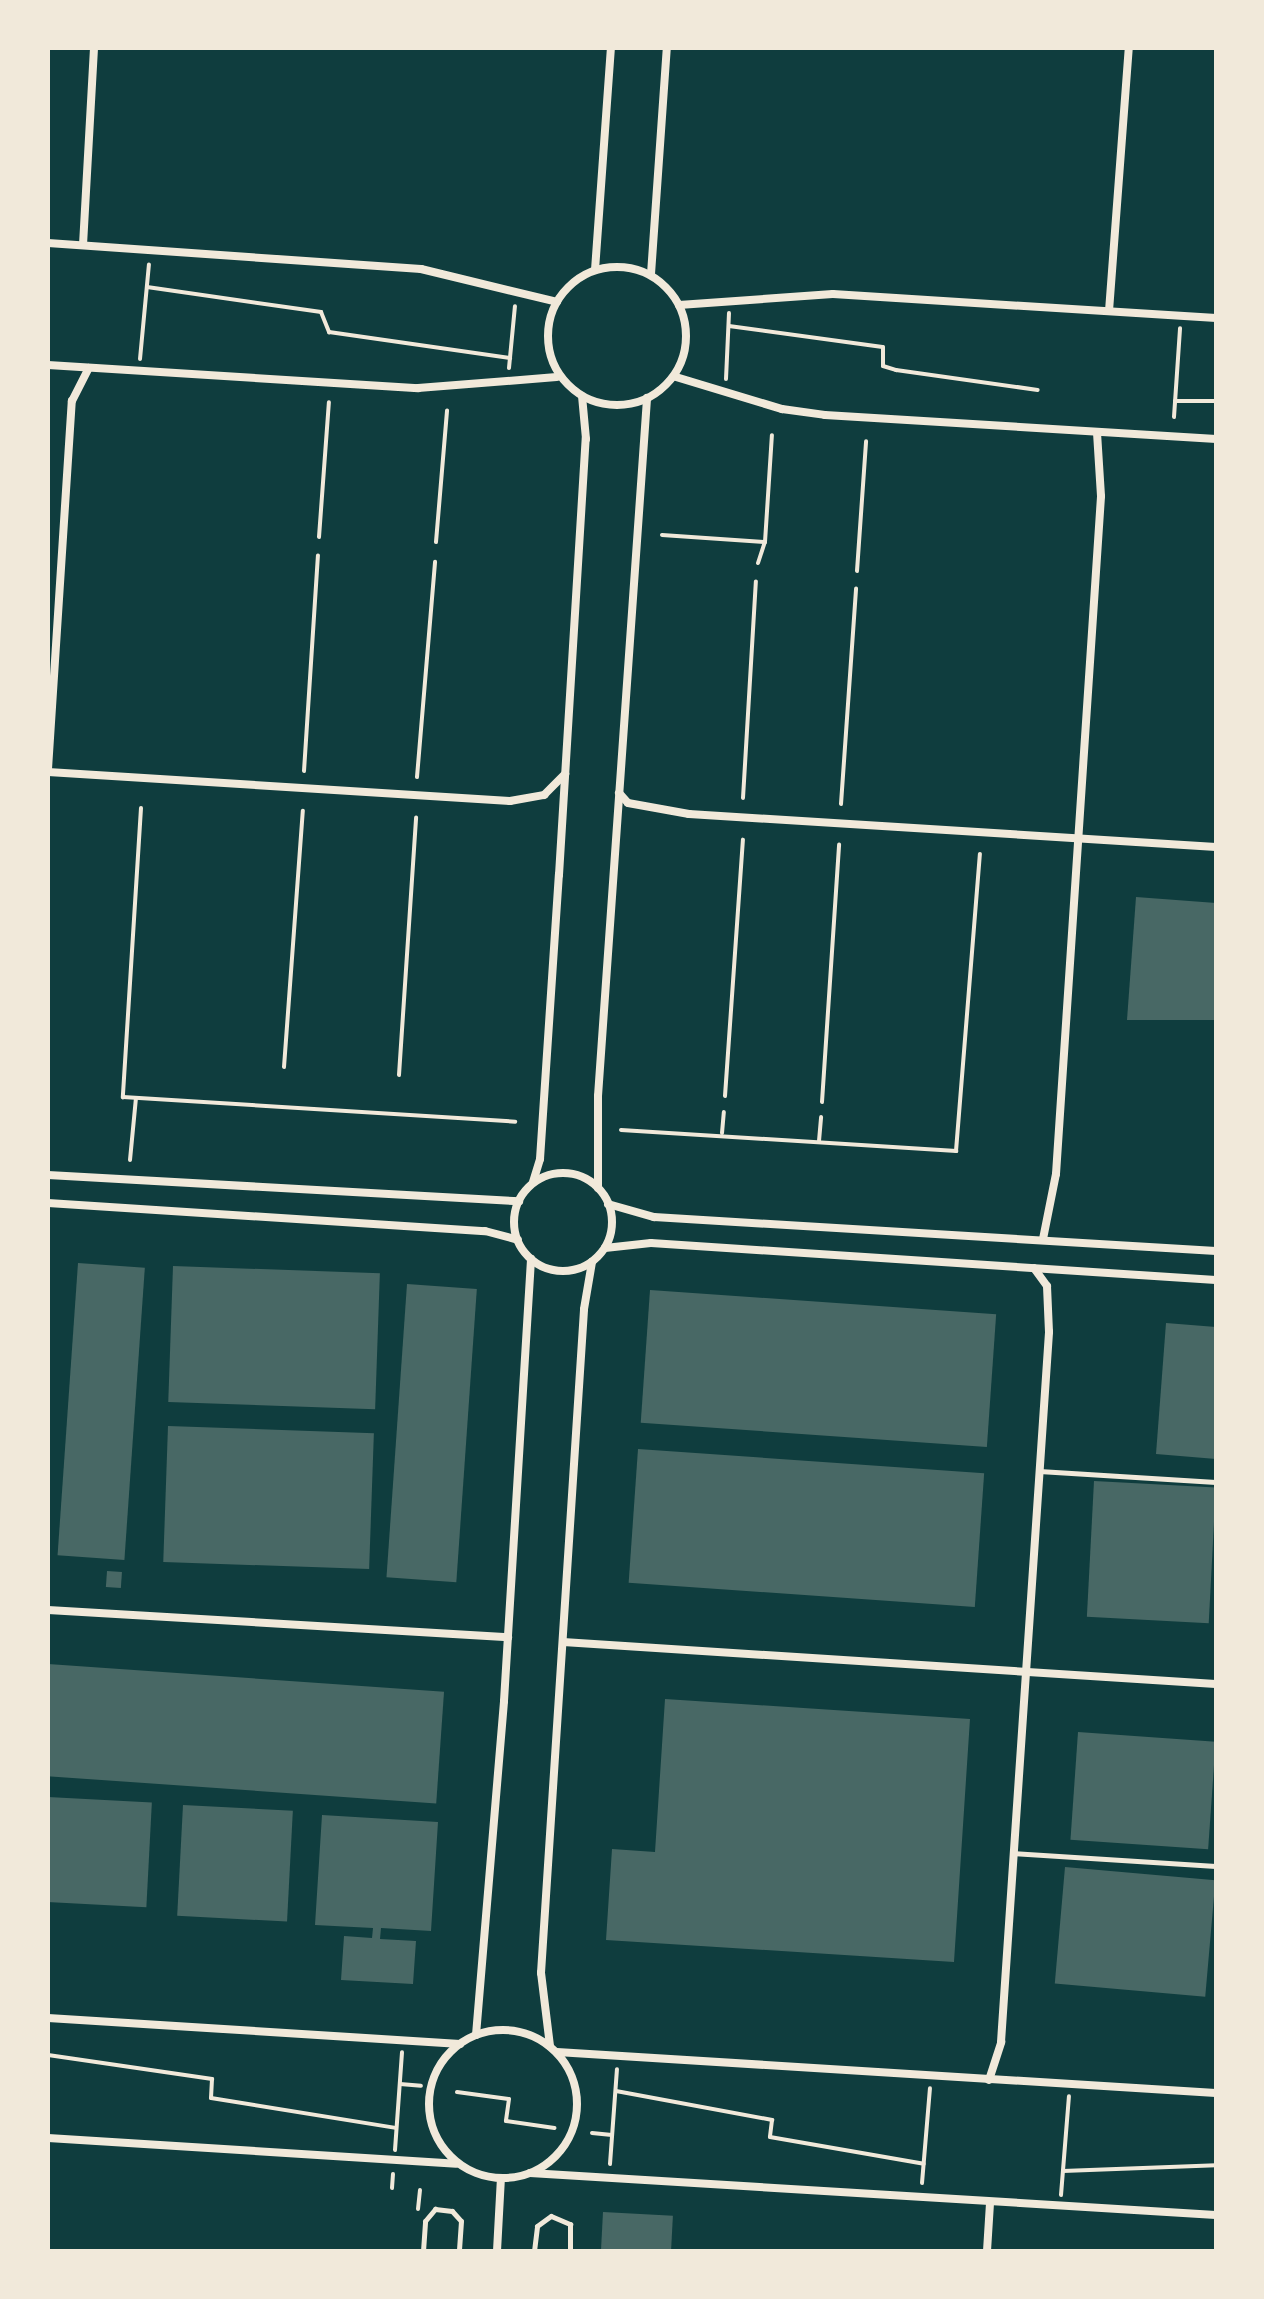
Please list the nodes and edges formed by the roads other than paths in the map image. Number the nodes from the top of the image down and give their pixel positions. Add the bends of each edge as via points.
1 (94, 48) edge
2 (611, 48) edge
3 (667, 48) edge
4 (1129, 48) edge
5 (48, 243) edge
6 (83, 245) junction
7 (595, 270) junction
8 (651, 274) junction
9 (557, 302) junction
10 (679, 305) junction
11 (1109, 311) junction
12 (1216, 318) edge
13 (48, 365) edge
14 (89, 368) junction
15 (557, 377) junction
16 (676, 377) junction
17 (582, 396) junction
18 (647, 398) junction
19 (1097, 432) junction
20 (1216, 439) edge
21 (48, 770) edge
22 (565, 773) junction
23 (619, 793) junction
24 (1077, 839) junction
25 (1216, 847) edge
26 (48, 1175) edge
27 (533, 1182) junction
28 (598, 1188) junction
29 (519, 1201) junction
30 (48, 1203) edge
31 (608, 1204) junction
32 (1043, 1239) junction
33 (518, 1240) junction
34 (605, 1248) junction
35 (1216, 1251) edge
36 (531, 1259) junction
37 (592, 1262) junction
38 (1034, 1268) junction
39 (1216, 1280) edge
40 (1038, 1471) junction
41 (1216, 1482) edge
42 (48, 1610) edge
43 (508, 1637) junction
44 (563, 1642) junction
45 (1023, 1672) junction
46 (1216, 1684) edge
47 (1012, 1853) junction
48 (1216, 1866) edge
49 (48, 2018) edge
50 (476, 2035) junction
51 (460, 2044) junction
52 (554, 2049) junction
53 (989, 2080) junction
54 (1216, 2093) edge
55 (48, 2138) edge
56 (456, 2164) junction
57 (530, 2173) junction
58 (501, 2178) junction
59 (990, 2203) junction
60 (1216, 2215) edge
61 (423, 2251) edge
62 (459, 2251) edge
63 (497, 2251) edge
64 (534, 2251) edge
65 (570, 2251) edge
66 (987, 2251) edge

1 - 6 street
2 - 7 street
3 - 8 street
4 - 11 street
5 - 6 street
6 - 9 street via 421,269
7 - 8 street via 624,266
7 - 9 street via 571,284
8 - 10 street
9 - 15 street via 548,329
10 - 11 street via 833,294
10 - 16 street via 687,343
11 - 12 street
13 - 14 street
14 - 15 street via 418,388
14 - 21 street via 72,401
15 - 17 street
16 - 18 street
16 - 19 street via 782,409 825,415
17 - 18 street via 611,406
17 - 22 street via 586,439
18 - 23 street
19 - 20 street
19 - 24 street via 1100,504
21 - 22 street via 510,801 544,795
22 - 27 street via 540,1159
23 - 24 street via 628,803 673,813
23 - 28 street via 595,1144
24 - 25 street
24 - 32 street via 1056,1174
26 - 29 street
27 - 28 street via 569,1173
27 - 29 street
28 - 31 street
29 - 33 street via 514,1216
30 - 33 street via 485,1231
31 - 32 street via 654,1217
31 - 34 street via 612,1229
32 - 35 street
33 - 36 street
34 - 37 street
34 - 38 street via 651,1243
36 - 37 street via 558,1271
36 - 43 street
37 - 44 street via 584,1309
38 - 39 street
38 - 40 street via 1047,1286 1049,1332
40 - 41 lane
40 - 45 street
42 - 43 street
43 - 50 street
44 - 45 street
44 - 52 street via 541,1973
45 - 46 street
45 - 47 street
47 - 48 lane
47 - 53 street via 1001,2042
49 - 51 street
50 - 51 street
50 - 52 street via 515,2031
51 - 56 street via 436,2074 430,2111 434,2130
52 - 53 street
52 - 57 street via 571,2072 576,2120 567,2143
53 - 54 street
55 - 56 street
56 - 58 street
57 - 58 street
57 - 59 street
58 - 63 street
59 - 60 street
59 - 66 street
61 - 62 lane via 425,2221 435,2209 452,2211 461,2221
64 - 65 lane via 537,2226 551,2216 570,2224

